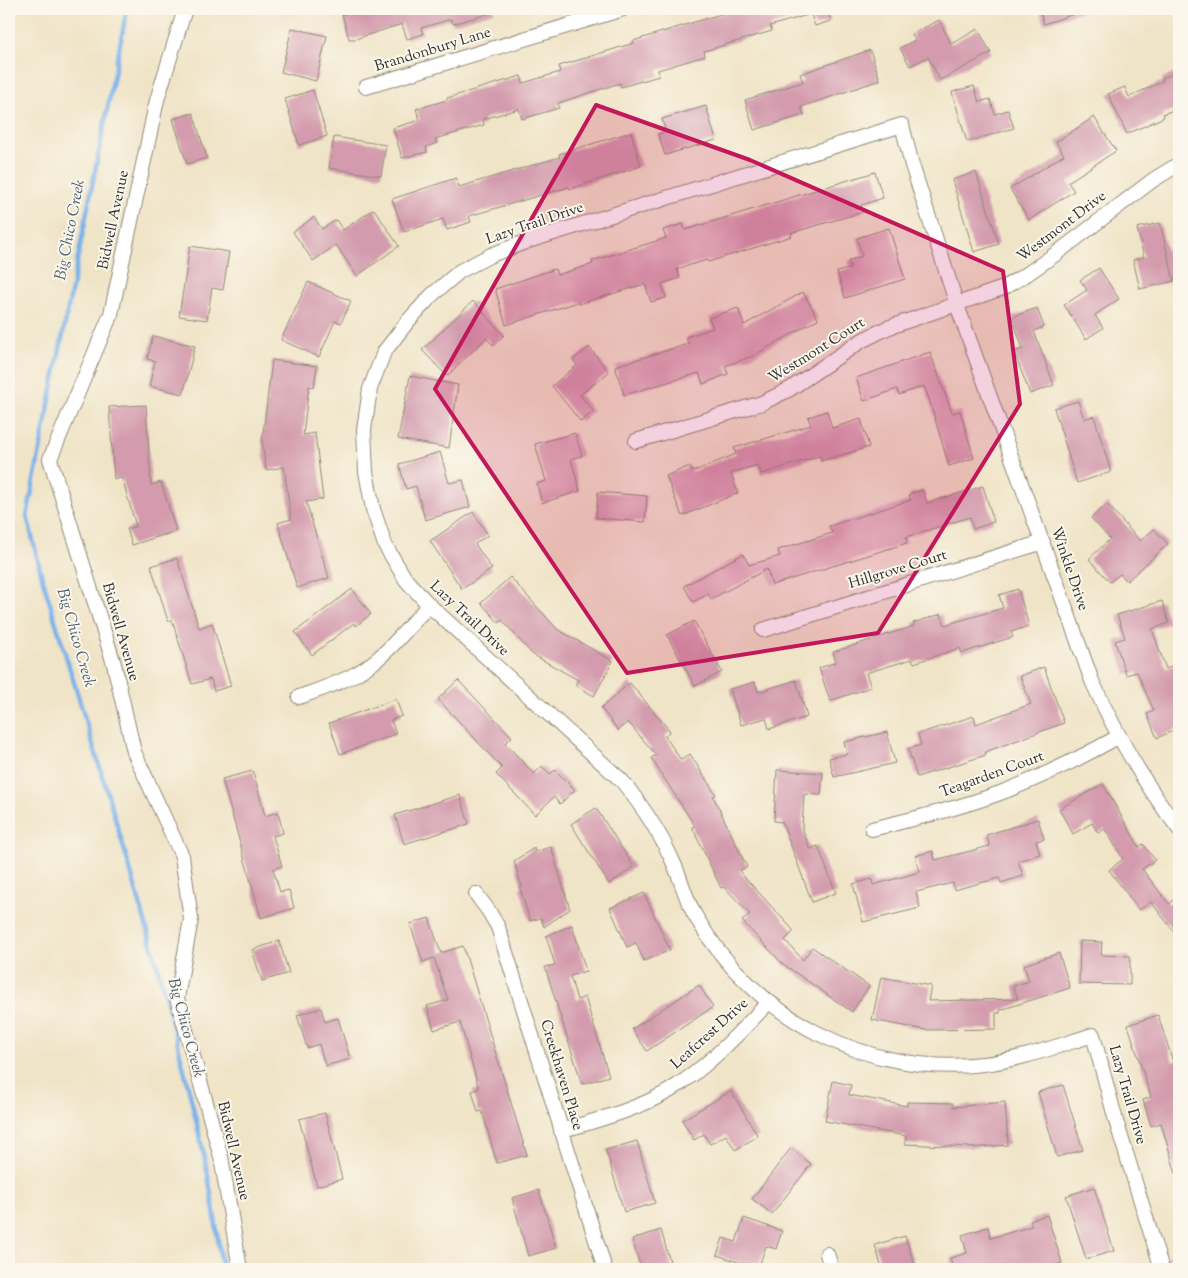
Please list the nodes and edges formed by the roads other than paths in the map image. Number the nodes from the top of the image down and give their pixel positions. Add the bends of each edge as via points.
1 (185, 9) edge
2 (623, 9) edge
3 (366, 87) dead end
4 (1179, 164) edge
5 (957, 305) junction
6 (636, 441) dead end
7 (1043, 542) junction
8 (429, 606) junction
9 (763, 630) dead end
10 (298, 697) dead end
11 (1118, 737) junction
12 (872, 829) dead end
13 (1179, 829) edge
14 (476, 894) dead end
15 (769, 1002) junction
16 (561, 1131) junction
17 (827, 1254) dead end
18 (240, 1269) edge
19 (605, 1269) edge
20 (832, 1269) edge
21 (1162, 1269) edge

1 - 18 street, Bidwell Avenue via 157,100 111,314 50,459 114,664 134,752 182,856 191,919 177,998 221,1157
2 - 3 street, Brandonbury Lane
4 - 5 street, Westmont Drive via 1027,274 1003,288
5 - 6 street, Westmont Court via 887,328 861,341 796,385 762,403
5 - 7 street, Winkle Drive
5 - 8 street, Lazy Trail Drive via 902,125 537,238 460,271 432,295 384,352 370,389 364,430 366,472 385,545 406,580
7 - 9 street, Hillgrove Court
7 - 11 street, Winkle Drive via 1086,666
8 - 10 street via 380,657 359,672
8 - 15 street, Lazy Trail Drive via 622,781 663,840 695,916 712,942
11 - 12 street, Teagarden Court via 1006,791
11 - 13 street, Winkle Drive
14 - 16 street, Creekhaven Place via 498,927
15 - 16 street, Leafcrest Drive via 693,1075 668,1091 638,1106
15 - 21 street, Lazy Trail Drive via 795,1022 825,1038 862,1053 902,1062 944,1066 983,1064 1012,1059 1093,1035
16 - 19 street, Creekhaven Place
17 - 20 street

